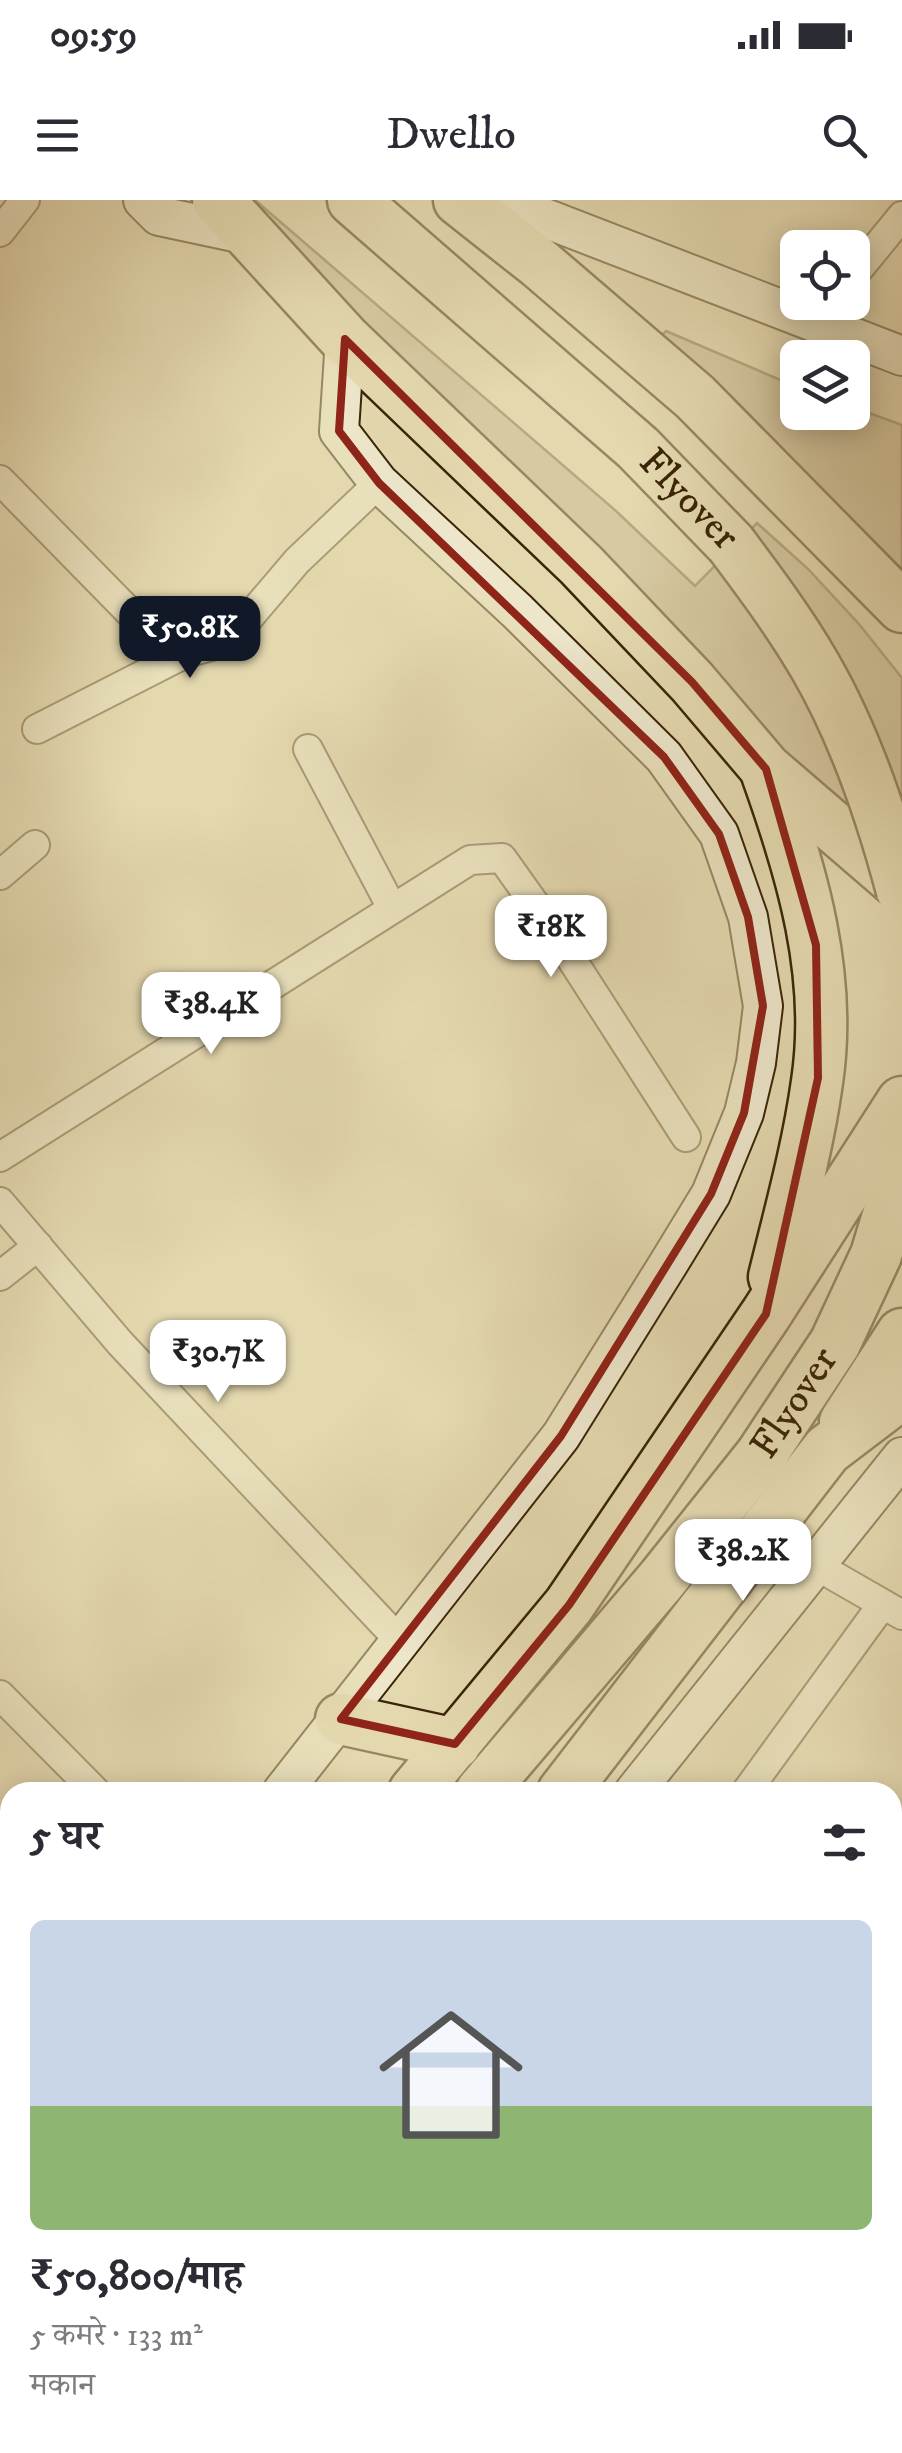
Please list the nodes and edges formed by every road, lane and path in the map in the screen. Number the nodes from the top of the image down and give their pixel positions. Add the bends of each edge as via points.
1 (26, 200) edge
2 (143, 200) edge
3 (218, 200) edge
4 (353, 200) edge
5 (458, 200) edge
6 (498, 200) edge
7 (902, 216) edge
8 (0, 232) edge
9 (253, 236) junction
10 (870, 256) edge
11 (780, 297) edge
12 (838, 320) edge
13 (345, 339) junction
14 (902, 356) edge
15 (0, 480) edge
16 (379, 483) junction
17 (902, 606) edge
18 (186, 653) junction
19 (37, 729) dead end
20 (308, 749) dead end
21 (766, 769) junction
22 (36, 845) dead end
23 (0, 875) edge
24 (902, 889) edge
25 (392, 908) junction
26 (902, 1102) edge
27 (686, 1137) dead end
28 (0, 1157) edge
29 (902, 1170) edge
30 (0, 1202) edge
31 (38, 1246) junction
32 (0, 1276) edge
33 (766, 1314) junction
34 (902, 1334) edge
35 (902, 1393) edge
36 (827, 1450) junction
37 (902, 1457) edge
38 (817, 1566) junction
39 (892, 1610) edge
40 (400, 1642) junction
41 (0, 1695) edge
42 (342, 1718) junction
43 (454, 1744) junction
44 (86, 1782) edge
45 (290, 1782) edge
46 (422, 1782) edge
47 (489, 1782) edge
48 (570, 1782) edge
49 (642, 1782) edge
50 (754, 1782) edge

1 - 8 street
2 - 9 street via 159,216
3 - 9 highway
4 - 24 highway, Flyover, bridge via 638,448 731,544 817,670 864,774
5 - 17 highway via 695,398
6 - 11 street
7 - 10 street
9 - 13 highway
12 - 14 street
13 - 16 street via 339,430
13 - 21 highway via 581,565
15 - 18 street via 148,631
16 - 18 street via 297,561 229,642
16 - 40 street via 664,757 719,834 748,916 763,1006 744,1114 711,1194 562,1436
18 - 19 street
20 - 25 street
21 - 24 highway
21 - 33 highway via 798,860 816,945 820,1011 818,1078
22 - 23 street
25 - 27 street via 470,860 502,858
25 - 28 street
26 - 33 highway
29 - 47 highway, Flyover via 876,1255 835,1343 761,1455
30 - 31 street
31 - 32 street
31 - 40 street
33 - 43 highway via 569,1605
34 - 36 highway
35 - 36 highway
36 - 48 highway
37 - 38 street
38 - 39 street
38 - 49 street
39 - 50 street
40 - 42 street
41 - 44 street
42 - 43 highway
42 - 45 street
43 - 46 highway

